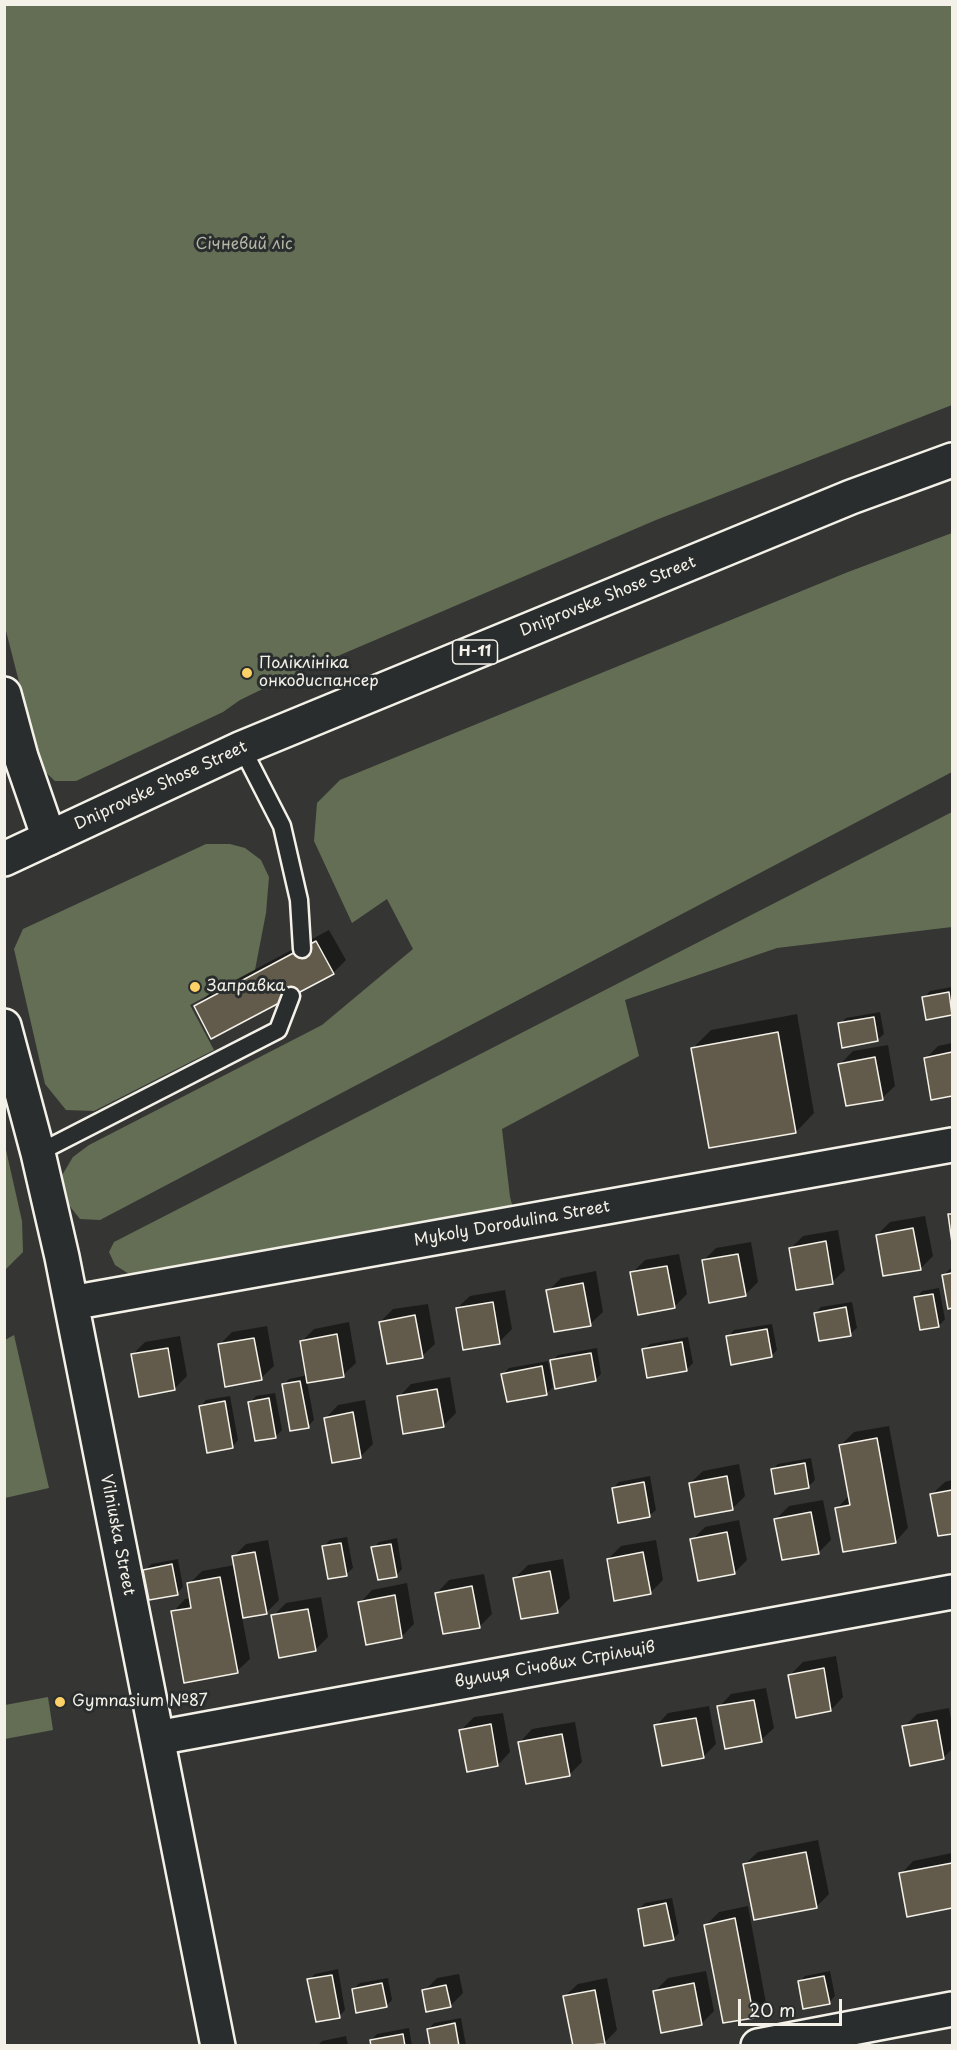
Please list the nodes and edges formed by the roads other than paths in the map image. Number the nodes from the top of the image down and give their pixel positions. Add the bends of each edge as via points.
1 (952, 460) edge
2 (4, 694) edge
3 (242, 747) junction
4 (49, 838) junction
5 (4, 859) edge
6 (302, 949) dead end
7 (291, 996) dead end
8 (4, 1026) edge
9 (952, 1145) edge
10 (38, 1152) junction
11 (71, 1303) junction
12 (952, 1592) edge
13 (157, 1738) junction
14 (952, 2009) edge
15 (218, 2046) edge
16 (758, 2046) edge

1 - 3 street, Dniprovske Shose Street / Н-11 via 851,497
2 - 4 street
3 - 4 street, Dniprovske Shose Street / Н-11
3 - 6 lane via 282,825 299,900
4 - 5 street, Dniprovske Shose Street / Н-11
7 - 10 lane via 278,1030
8 - 10 street, Vilniuska Street
9 - 11 street, Mykoly Dorodulina Street
10 - 11 street, Vilniuska Street
11 - 13 street, Vilniuska Street
12 - 13 street, вулиця Січових Стрільців
13 - 15 street, Vilniuska Street
14 - 16 street

